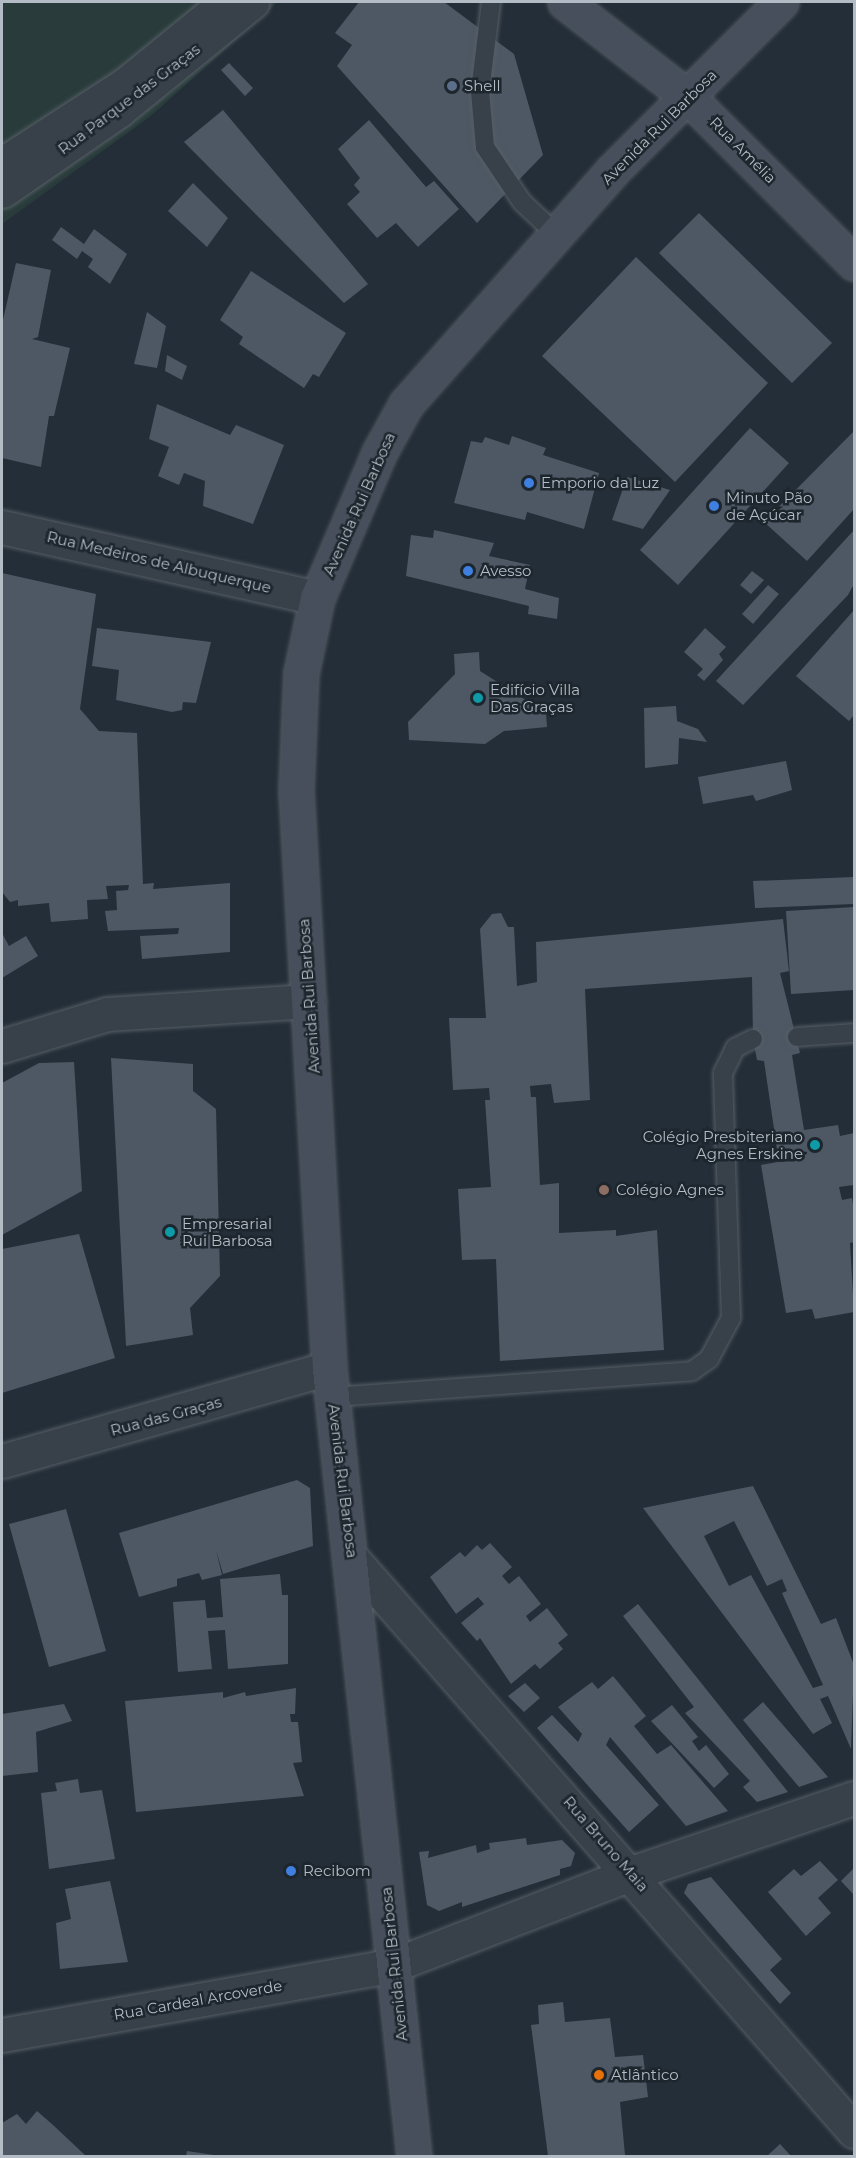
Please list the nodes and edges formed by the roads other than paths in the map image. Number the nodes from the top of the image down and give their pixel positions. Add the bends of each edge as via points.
1 (222, 2) edge
2 (252, 2) edge
3 (491, 2) edge
4 (565, 2) edge
5 (781, 2) edge
6 (688, 97) junction
7 (2, 161) edge
8 (2, 191) edge
9 (556, 234) junction
10 (855, 263) edge
11 (2, 527) edge
12 (317, 598) junction
13 (309, 1001) junction
14 (855, 1033) edge
15 (797, 1037) dead end
16 (753, 1039) dead end
17 (2, 1046) edge
18 (331, 1383) junction
19 (2, 1461) edge
20 (353, 1560) junction
21 (855, 1798) edge
22 (632, 1872) junction
23 (394, 1965) junction
24 (2, 2035) edge
25 (855, 2131) edge
26 (414, 2157) edge

1 - 7 street via 125,81
2 - 8 street, Rua Parque das Graças via 118,111
3 - 9 lane via 480,92 485,147 522,202
4 - 6 main road, Rua Amélia
5 - 6 main road, Avenida Rui Barbosa
6 - 9 main road, Avenida Rui Barbosa
6 - 10 main road, Rua Amélia
9 - 12 main road, Avenida Rui Barbosa via 406,404 379,453
11 - 12 street, Rua Medeiros de Albuquerque
12 - 13 main road, Avenida Rui Barbosa via 294,727
13 - 17 street via 107,1014
13 - 18 main road, Avenida Rui Barbosa
14 - 15 lane
16 - 18 lane via 735,1048 723,1073 731,1318 709,1359 692,1371
18 - 19 street, Rua das Graças
18 - 20 main road, Avenida Rui Barbosa
20 - 22 street, Rua Bruno Maia
20 - 23 main road, Avenida Rui Barbosa
21 - 22 street, Rua Cardeal Arcoverde
22 - 23 street, Rua Cardeal Arcoverde
22 - 25 street, Rua Bruno Maia
23 - 24 street, Rua Cardeal Arcoverde
23 - 26 main road, Avenida Rui Barbosa

